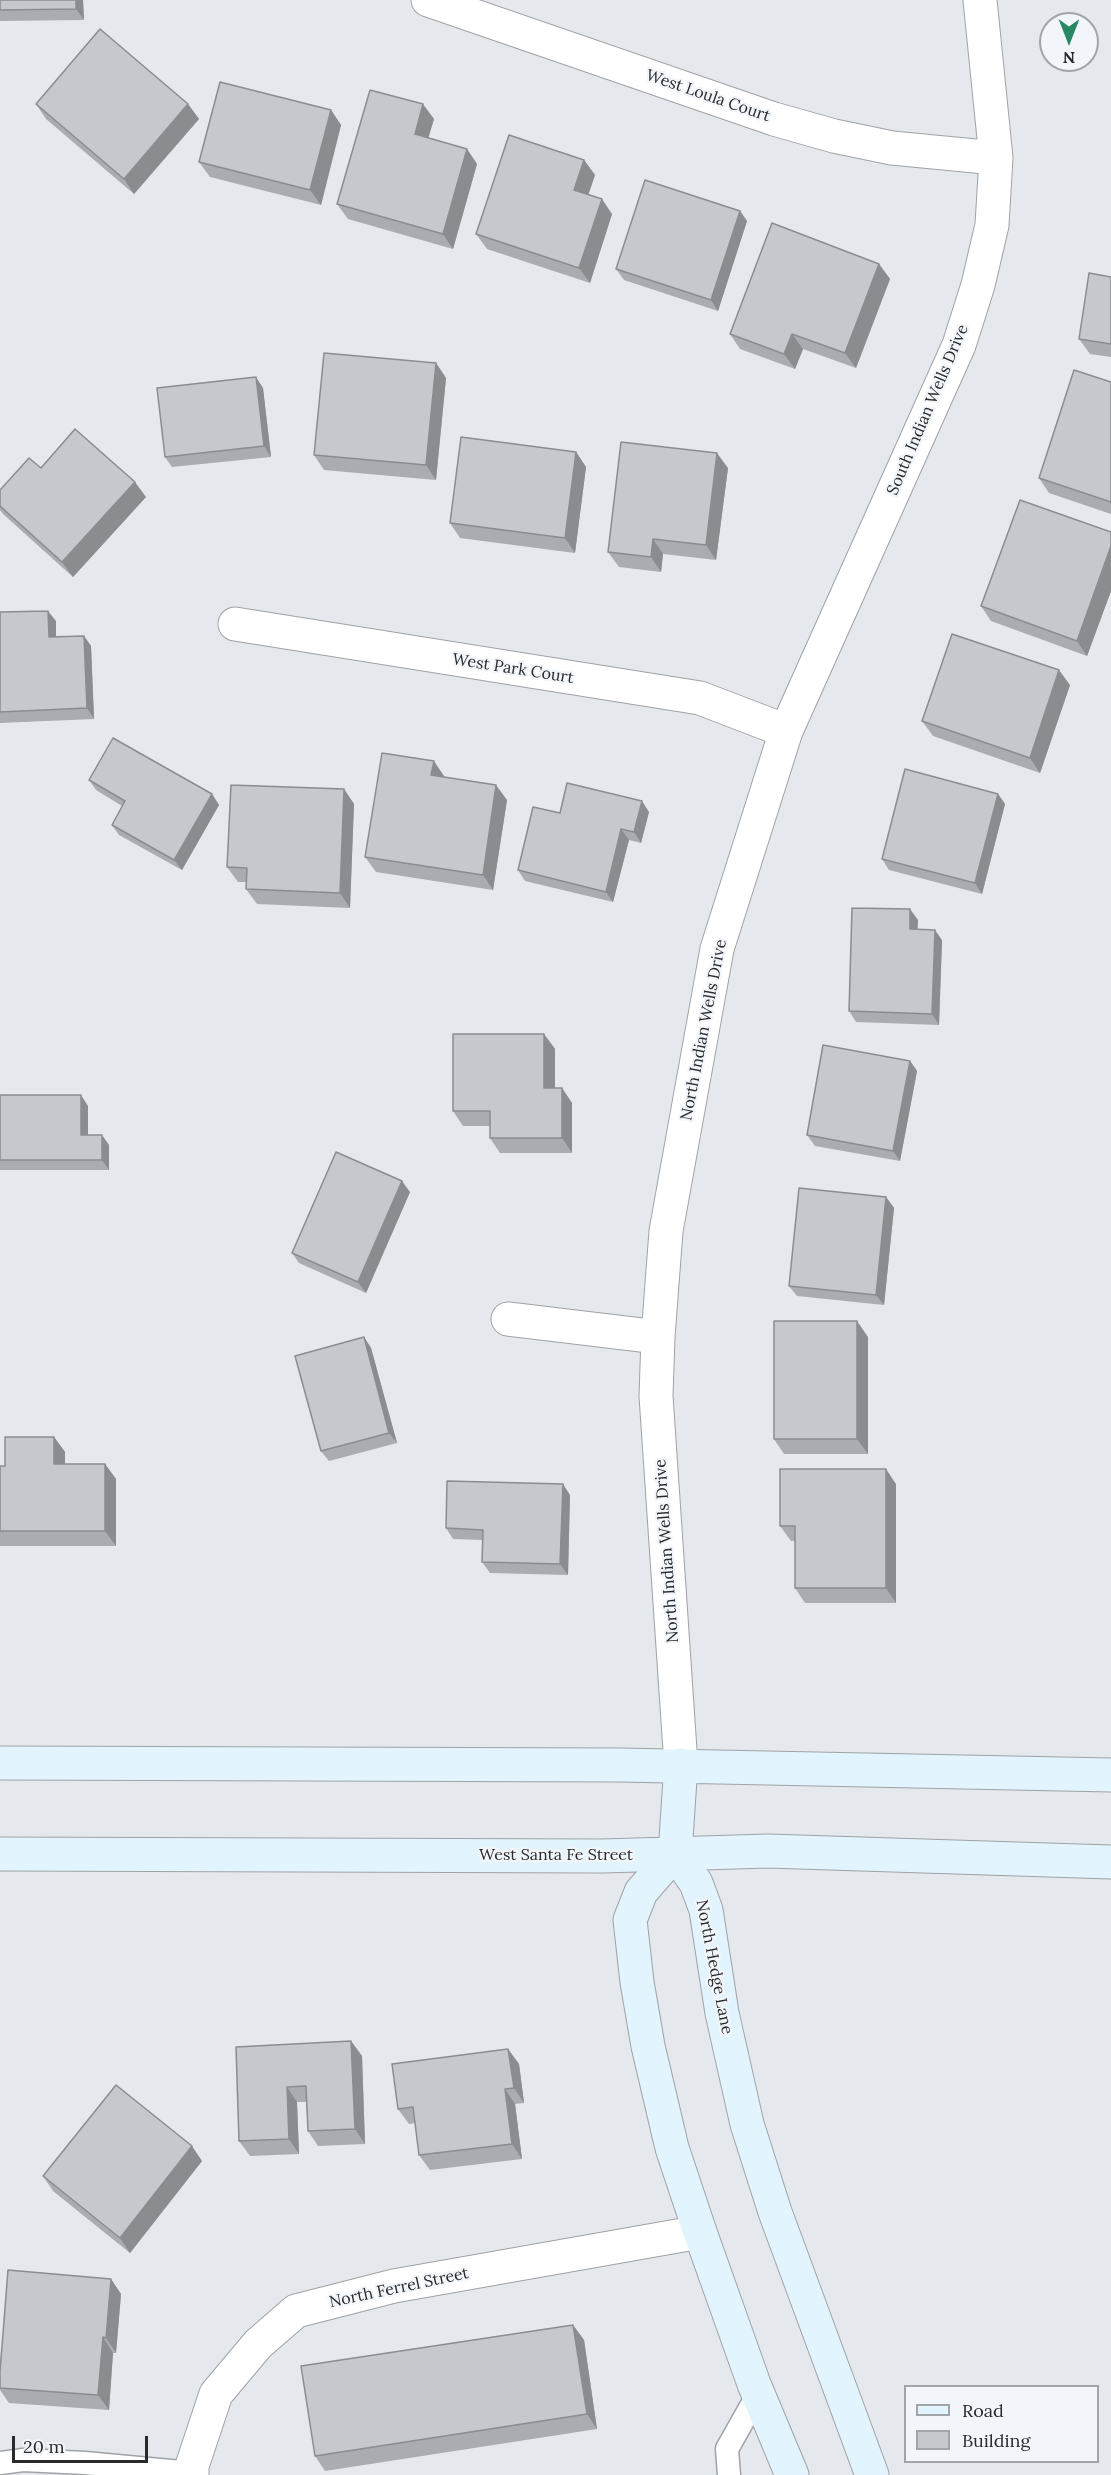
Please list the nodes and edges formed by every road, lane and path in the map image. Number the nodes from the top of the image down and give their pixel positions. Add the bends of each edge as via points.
1 (428, 0) edge
2 (981, 0) edge
3 (996, 158) junction
4 (235, 624) dead end
5 (786, 731) junction
6 (508, 1319) dead end
7 (658, 1337) junction
8 (0, 1763) edge
9 (681, 1765) junction
10 (1111, 1775) edge
11 (675, 1853) junction
12 (0, 1854) edge
13 (1111, 1862) edge
14 (700, 2232) junction
15 (758, 2394) junction
16 (0, 2463) edge
17 (192, 2474) edge
18 (729, 2475) edge
19 (792, 2475) edge
20 (872, 2475) edge

1 - 3 street, West Loula Court via 834,136 892,148
2 - 3 street, South Indian Wells Drive
3 - 5 street, South Indian Wells Drive via 992,225 959,345
4 - 5 street, West Park Court via 700,698
5 - 7 street, North Indian Wells Drive via 717,949 666,1231
6 - 7 street
7 - 9 street, North Indian Wells Drive via 656,1396
8 - 9 street
9 - 10 street
9 - 11 street
11 - 12 street, West Santa Fe Street
11 - 13 street, West Santa Fe Street via 768,1851
11 - 14 street via 641,1892 630,1920 648,2046 672,2148
11 - 20 street, North Hedge Lane via 696,1883 706,1910 722,2013 747,2124 775,2212
14 - 15 street
14 - 17 street, North Ferrel Street via 394,2286 296,2311 258,2344 216,2394
15 - 18 lane via 727,2449
15 - 19 street
16 - 17 lane via 75,2462

